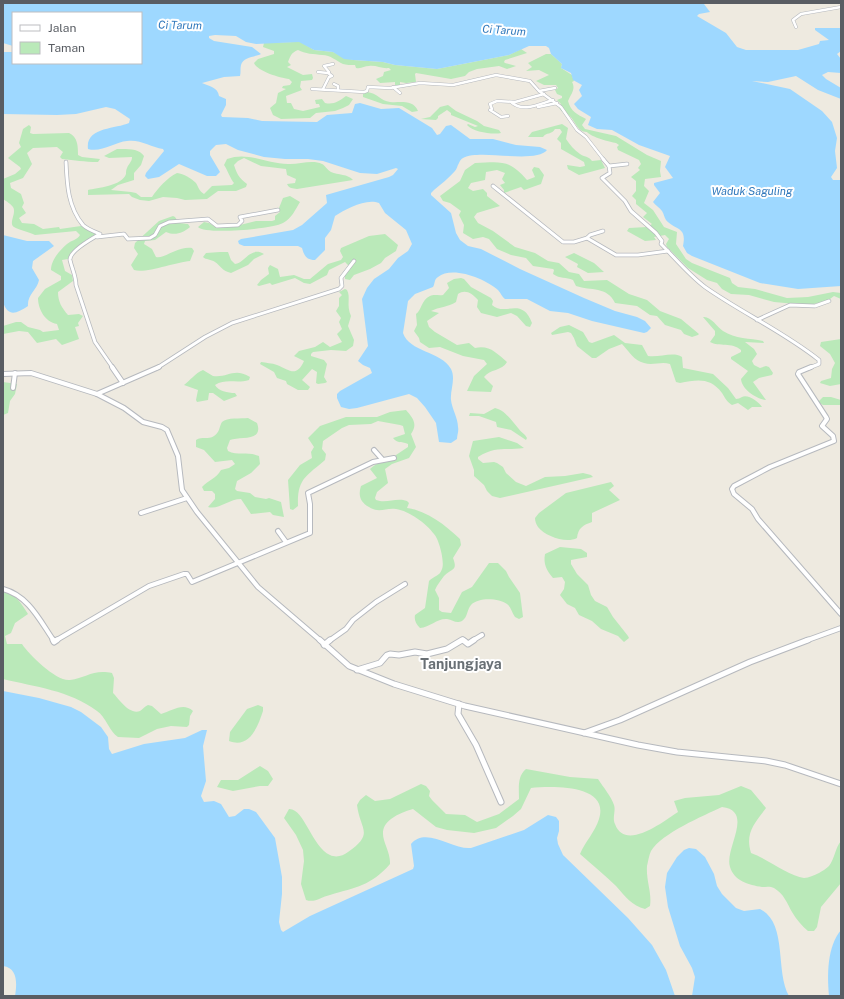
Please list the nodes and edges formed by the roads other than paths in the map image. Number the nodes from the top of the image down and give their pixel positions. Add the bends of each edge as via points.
1 (841, 7) edge
2 (796, 27) dead end
3 (333, 64) dead end
4 (318, 72) dead end
5 (329, 73) junction
6 (534, 77) dead end
7 (532, 82) junction
8 (334, 84) dead end
9 (393, 87) junction
10 (555, 88) dead end
11 (312, 89) dead end
12 (322, 89) junction
13 (338, 90) junction
14 (539, 91) junction
15 (400, 93) dead end
16 (322, 94) dead end
17 (544, 94) junction
18 (553, 100) junction
19 (511, 102) junction
20 (557, 103) junction
21 (538, 107) dead end
22 (508, 116) dead end
23 (66, 162) dead end
24 (627, 164) dead end
25 (609, 166) junction
26 (492, 186) dead end
27 (278, 210) dead end
28 (603, 231) dead end
29 (94, 238) junction
30 (587, 238) junction
31 (668, 252) junction
32 (354, 262) dead end
33 (829, 301) dead end
34 (757, 320) junction
35 (15, 373) junction
36 (3, 374) edge
37 (123, 382) junction
38 (13, 388) dead end
39 (97, 394) junction
40 (374, 450) dead end
41 (394, 458) dead end
42 (382, 459) junction
43 (187, 498) junction
44 (141, 513) dead end
45 (278, 531) dead end
46 (286, 542) junction
47 (238, 564) junction
48 (405, 584) dead end
49 (3, 589) edge
50 (841, 614) edge
51 (841, 628) edge
52 (482, 635) dead end
53 (324, 645) junction
54 (357, 670) junction
55 (458, 704) junction
56 (584, 733) junction
57 (841, 784) edge
58 (501, 802) dead end

1 - 2 street via 799,15 792,20
3 - 5 street via 324,66
4 - 5 street
5 - 12 street via 332,76
6 - 7 street
7 - 9 street via 498,75 454,85 420,83
7 - 14 street
8 - 13 street via 338,86
9 - 13 street via 368,87 364,92
9 - 15 street
10 - 14 street
11 - 12 street
12 - 13 street
12 - 16 street
14 - 17 street
17 - 18 street
17 - 19 street
18 - 19 street via 523,108 516,107
18 - 20 street
19 - 22 street via 492,102 490,105 490,110 497,115
20 - 21 street
20 - 25 street
23 - 29 street via 68,197 84,226 100,233
24 - 25 street
25 - 31 street via 610,173 602,179 625,201 631,211 656,233
26 - 30 street via 563,242
27 - 29 street via 243,216 238,224 217,226 208,218 169,222 160,226 155,235 149,238 128,239 121,234
28 - 30 street
29 - 37 street via 75,251 70,258 95,342
30 - 31 street via 612,254 634,253 638,256 645,253
31 - 34 street via 704,286
32 - 37 street via 341,278 342,286 339,289 232,323 204,337 167,363
33 - 34 street via 815,306 790,305
34 - 50 street via 800,344 819,361 819,364 798,374 827,419 822,426 835,439 770,467 732,489
35 - 36 street
35 - 38 street
35 - 39 street via 31,373
37 - 39 street
39 - 43 street via 124,408 143,422 166,430 178,456 182,490
40 - 42 street
41 - 42 street
42 - 46 street via 308,493 310,533
43 - 44 street
43 - 47 street
45 - 46 street
46 - 47 street
47 - 49 street via 192,582 187,574 184,574 148,586 54,642 22,598 12,591
47 - 53 street via 258,587
48 - 53 street via 376,602
51 - 56 street via 750,662 620,720
52 - 54 street via 468,644 463,640 447,649 427,654 390,654 380,663
53 - 54 street
54 - 55 street
55 - 56 street
55 - 58 street via 458,714 490,773
56 - 57 street via 677,752 766,761

